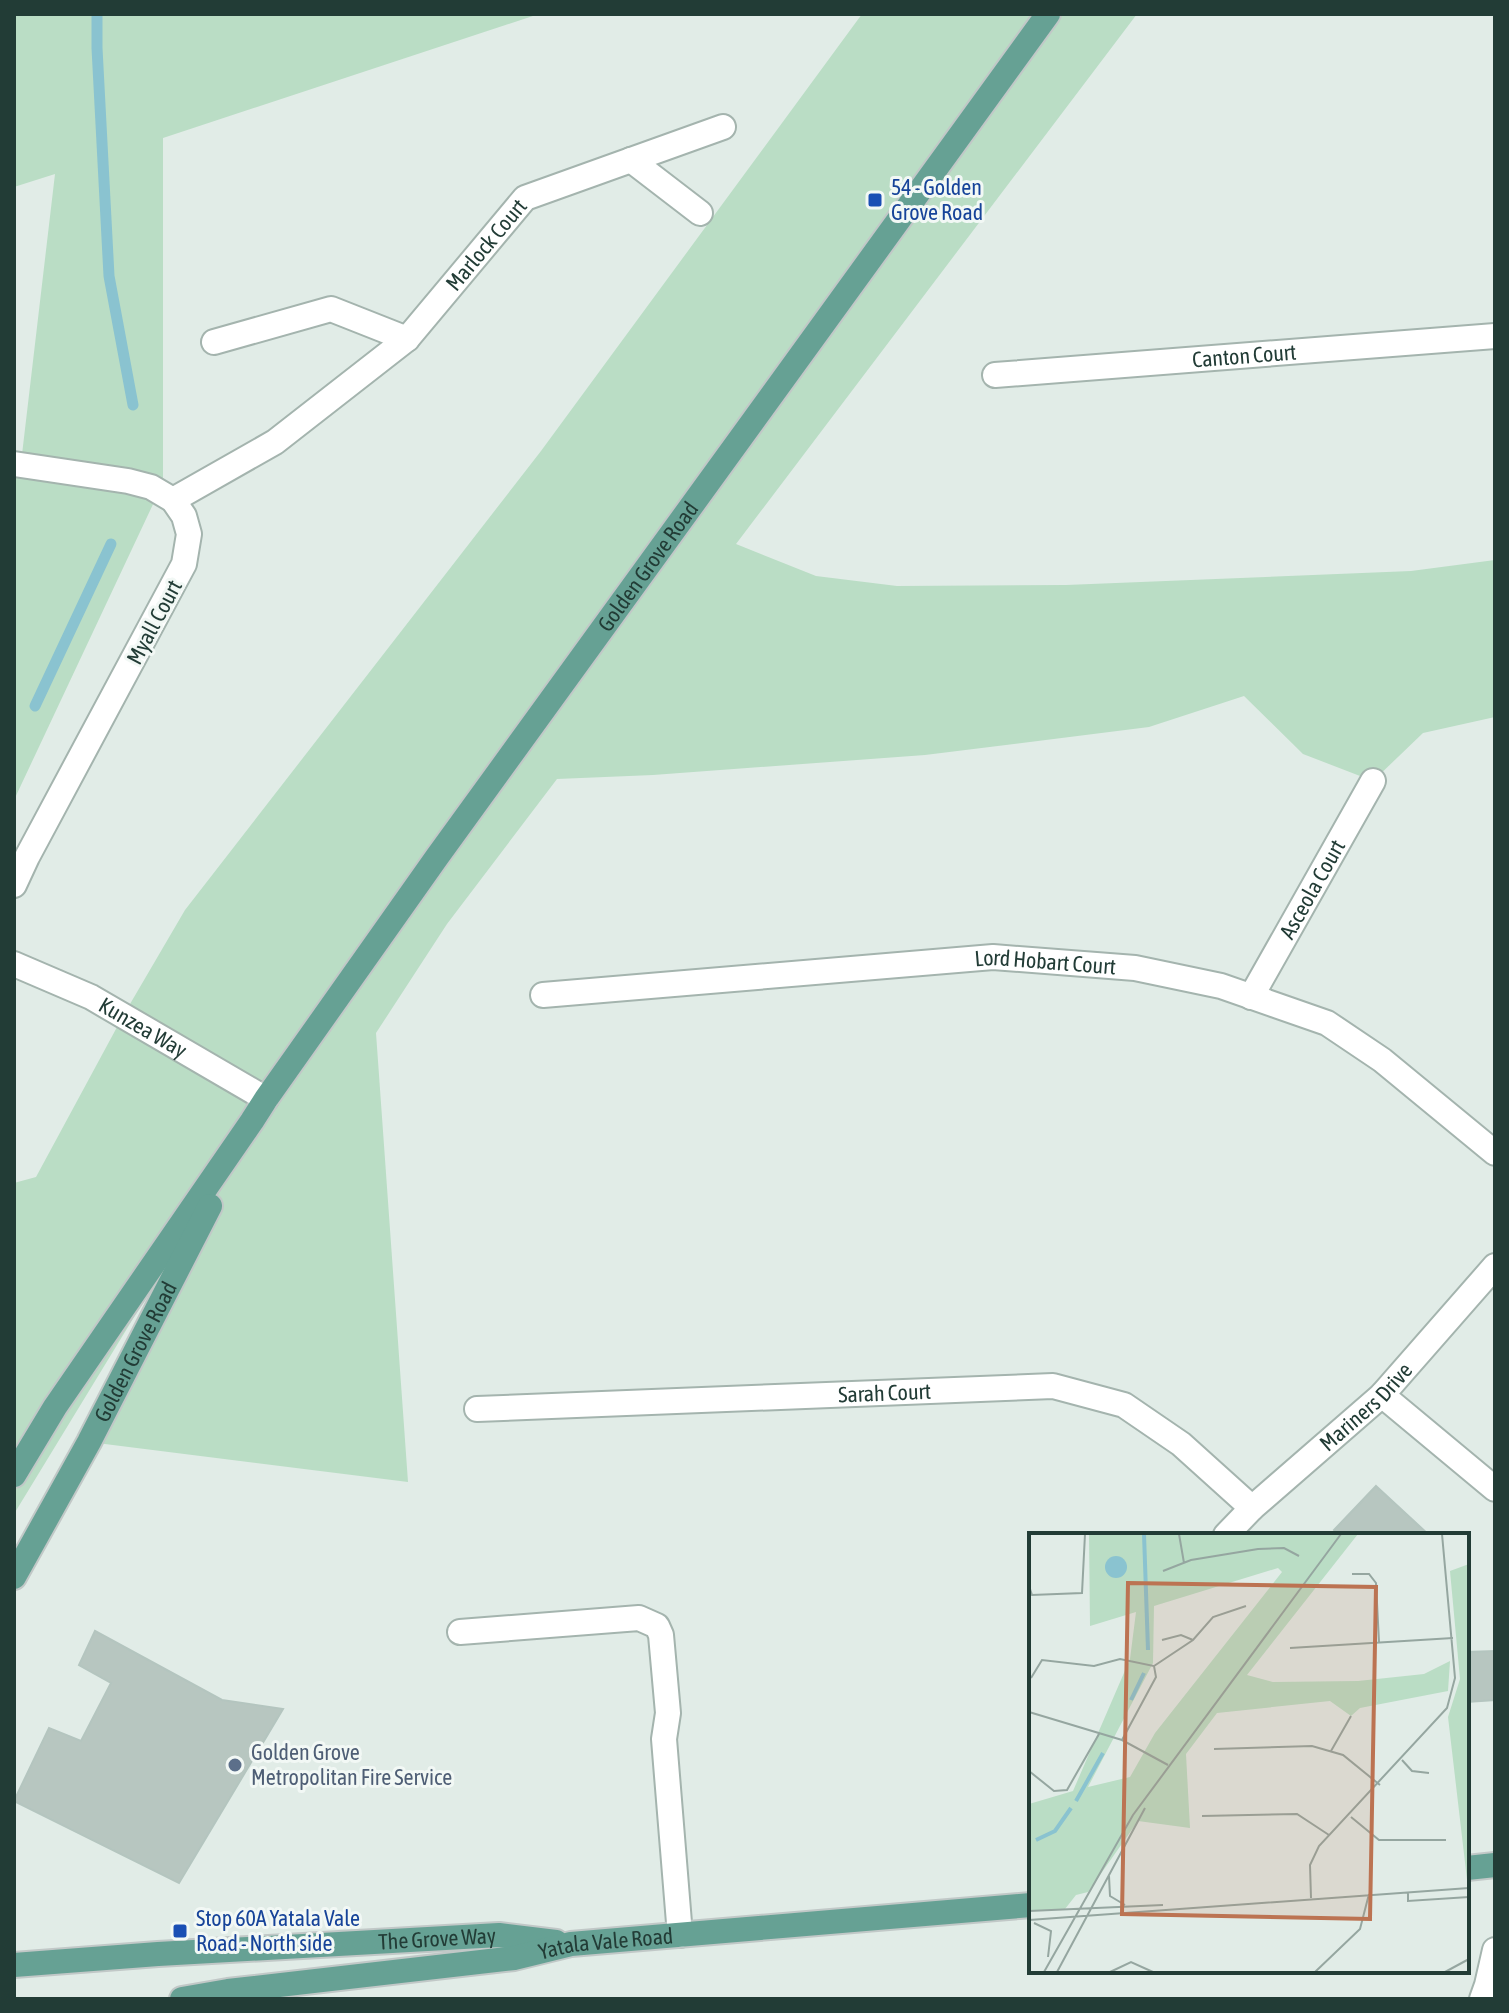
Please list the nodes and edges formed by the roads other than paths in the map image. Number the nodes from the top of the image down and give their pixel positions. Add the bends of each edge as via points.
1 (1048, 14) edge
2 (723, 127) dead end
3 (631, 160) junction
4 (700, 213) dead end
5 (1495, 336) edge
6 (407, 339) junction
7 (214, 342) dead end
8 (995, 375) dead end
9 (14, 464) edge
10 (173, 500) junction
11 (1373, 781) dead end
12 (14, 885) edge
13 (14, 964) edge
14 (543, 995) dead end
15 (1251, 997) junction
16 (266, 1099) junction
17 (252, 1121) junction
18 (1495, 1153) edge
19 (1495, 1266) edge
20 (1382, 1395) junction
21 (477, 1409) dead end
22 (14, 1475) edge
23 (1495, 1489) edge
24 (1252, 1508) junction
25 (1228, 1533) edge
26 (14, 1577) edge
27 (460, 1632) dead end
28 (1495, 1865) edge
29 (1469, 1868) edge
30 (1029, 1905) edge
31 (680, 1935) junction
32 (571, 1944) junction
33 (1495, 1950) edge
34 (14, 1955) edge
35 (58, 1962) junction
36 (14, 1965) edge
37 (182, 1999) edge
38 (1482, 1999) edge

1 - 16 main road, Golden Grove Road
2 - 3 street, Marlock Court
3 - 4 street
3 - 6 street, Marlock Court via 525,198
5 - 8 street, Canton Court
6 - 7 street via 331,309
6 - 10 street, Marlock Court via 275,442
9 - 10 street via 128,481
10 - 12 street, Myall Court via 189,534 184,564
11 - 15 street, Asceola Court
13 - 16 street, Kunzea Way via 91,997
14 - 15 street, Lord Hobart Court via 993,957 1135,968
15 - 18 street, Lord Hobart Court via 1327,1023 1382,1060
16 - 17 main road, Golden Grove Road
17 - 22 main road, Golden Grove Road
17 - 26 main road, Golden Grove Road via 89,1442
19 - 20 street, Mariners Drive
20 - 23 street
20 - 24 street, Mariners Drive
21 - 24 street, Sarah Court via 1053,1386 1124,1405 1181,1444
24 - 25 street, Mariners Drive
27 - 31 street via 639,1618 657,1626 668,1713 664,1739
28 - 29 main road
30 - 31 main road, Yatala Vale Road
31 - 32 main road, Yatala Vale Road
32 - 35 main road, The Grove Way via 499,1935
32 - 37 main road, Yatala Vale Road via 514,1958
33 - 38 street
34 - 35 main road
35 - 36 main road

